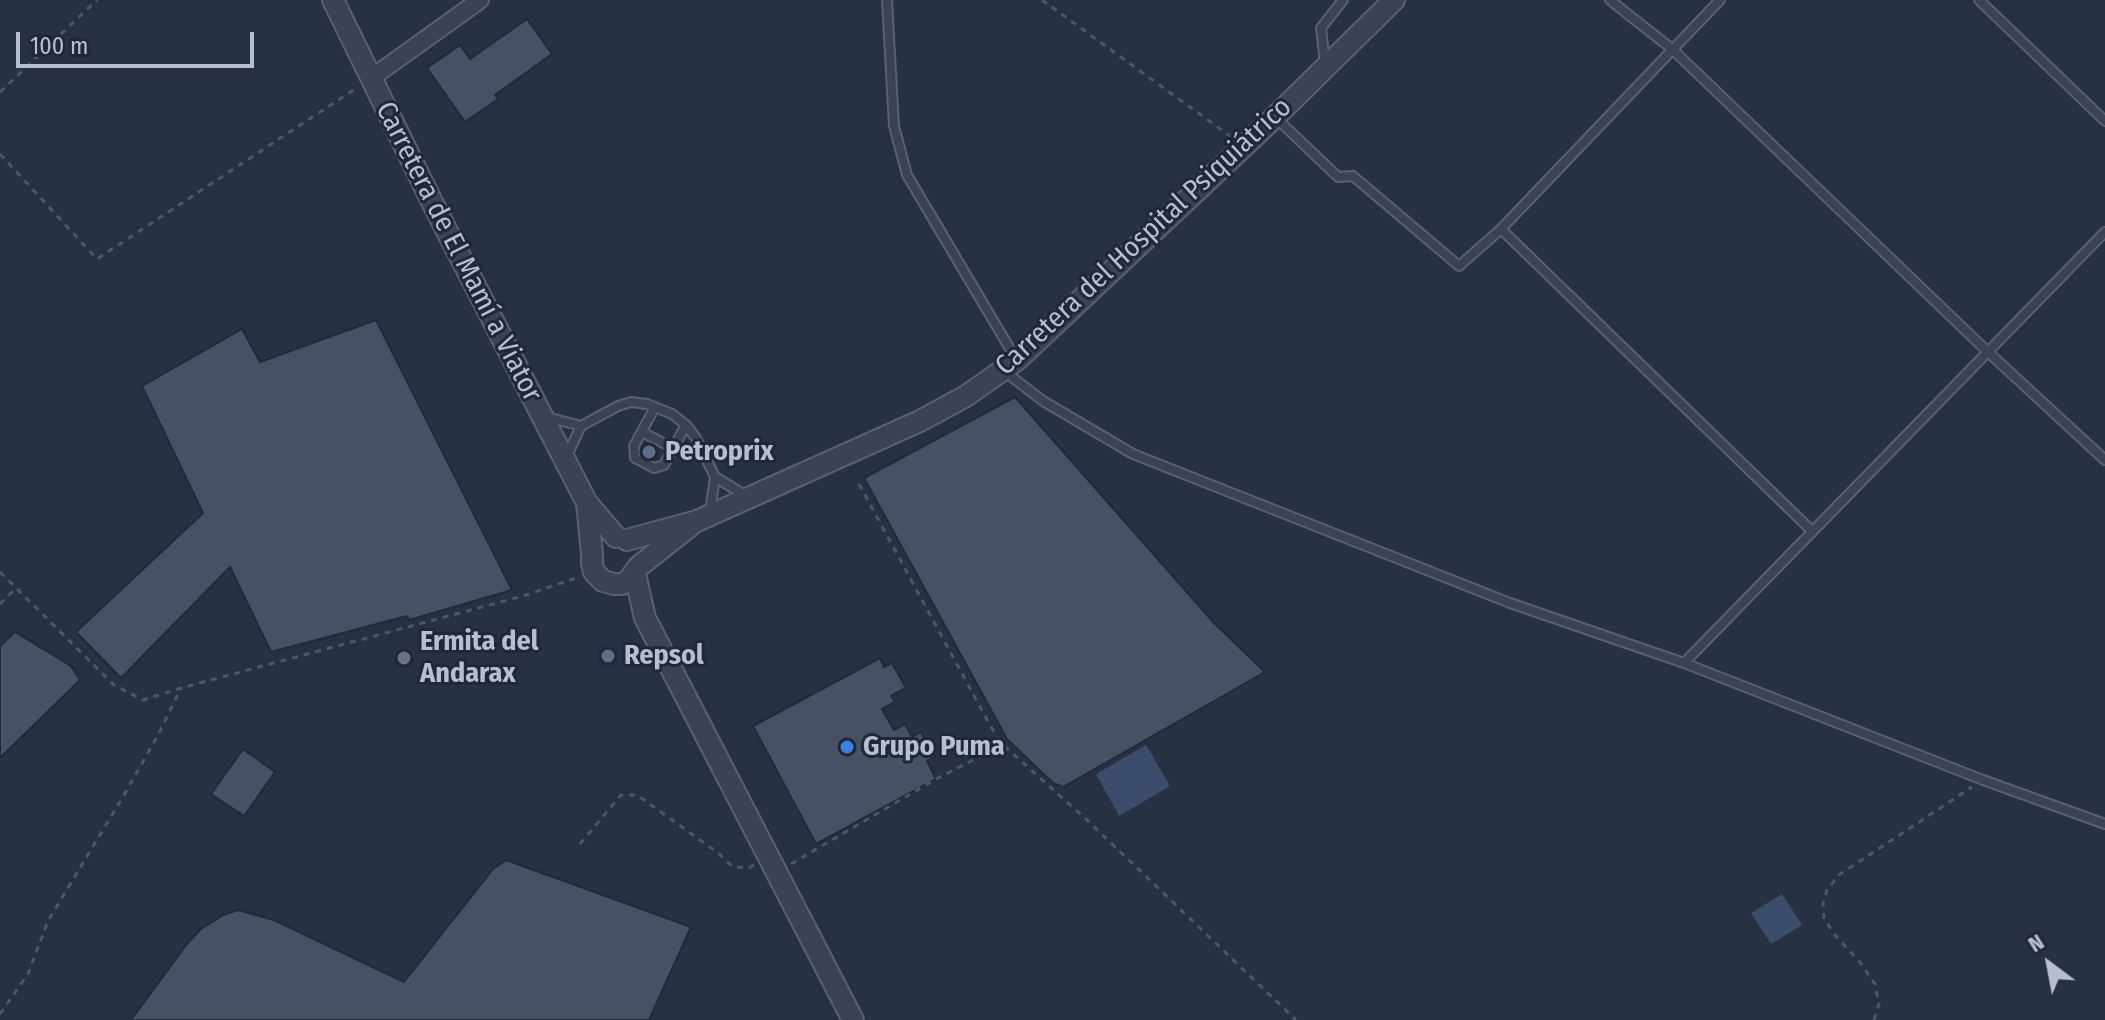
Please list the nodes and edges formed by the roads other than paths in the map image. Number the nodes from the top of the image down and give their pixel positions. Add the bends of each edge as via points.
1 (333, 0) edge
2 (480, 0) edge
3 (887, 0) edge
4 (1343, 0) edge
5 (1394, 0) edge
6 (1610, 0) edge
7 (1720, 0) edge
8 (1979, 0) edge
9 (1672, 49) junction
10 (1326, 68) junction
11 (370, 79) junction
12 (1275, 117) junction
13 (2105, 121) edge
14 (1501, 229) junction
15 (2105, 232) edge
16 (1988, 352) junction
17 (1010, 365) junction
18 (655, 407) junction
19 (541, 415) junction
20 (686, 425) junction
21 (581, 426) junction
22 (642, 432) junction
23 (673, 448) junction
24 (565, 460) junction
25 (2105, 460) edge
26 (715, 477) junction
27 (749, 498) junction
28 (587, 503) junction
29 (703, 518) junction
30 (1812, 531) junction
31 (622, 538) junction
32 (593, 563) junction
33 (637, 570) junction
34 (614, 584) junction
35 (645, 618) junction
36 (1684, 663) junction
37 (2105, 824) edge
38 (853, 1020) edge

1 - 11 street, Carretera de El Mamí a Viator
2 - 11 street
3 - 17 lane via 894,126 907,175
4 - 10 lane via 1321,28
5 - 10 street, Carretera del Hospital Psiquiátrico
6 - 9 lane
7 - 9 lane
8 - 13 lane
9 - 14 lane
9 - 16 lane
10 - 12 street, Carretera del Hospital Psiquiátrico
11 - 19 street, Carretera de El Mamí a Viator
12 - 14 lane via 1338,177 1353,176 1459,266
12 - 17 street, Carretera del Hospital Psiquiátrico
14 - 30 lane
15 - 16 lane
16 - 25 lane
16 - 30 lane
17 - 27 street, Carretera del Hospital Psiquiátrico via 920,421
17 - 36 lane via 1043,401 1133,454 1510,603
18 - 20 lane
18 - 21 lane via 631,402
18 - 22 lane
19 - 21 lane
19 - 24 street, Carretera de El Mamí a Viator
20 - 23 lane
20 - 26 lane
21 - 24 lane
22 - 23 lane
22 - 23 lane via 634,446 635,458 644,463 664,465
24 - 28 street, Carretera de El Mamí a Viator
26 - 27 lane
26 - 29 lane
27 - 29 street, Carretera del Hospital Psiquiátrico
28 - 31 street
28 - 32 street
29 - 31 street
29 - 33 street
30 - 36 lane
31 - 32 street via 601,541
31 - 33 street via 637,550
32 - 34 street via 603,581
33 - 34 street via 622,584
33 - 35 street
34 - 35 street
35 - 38 street
36 - 37 lane

